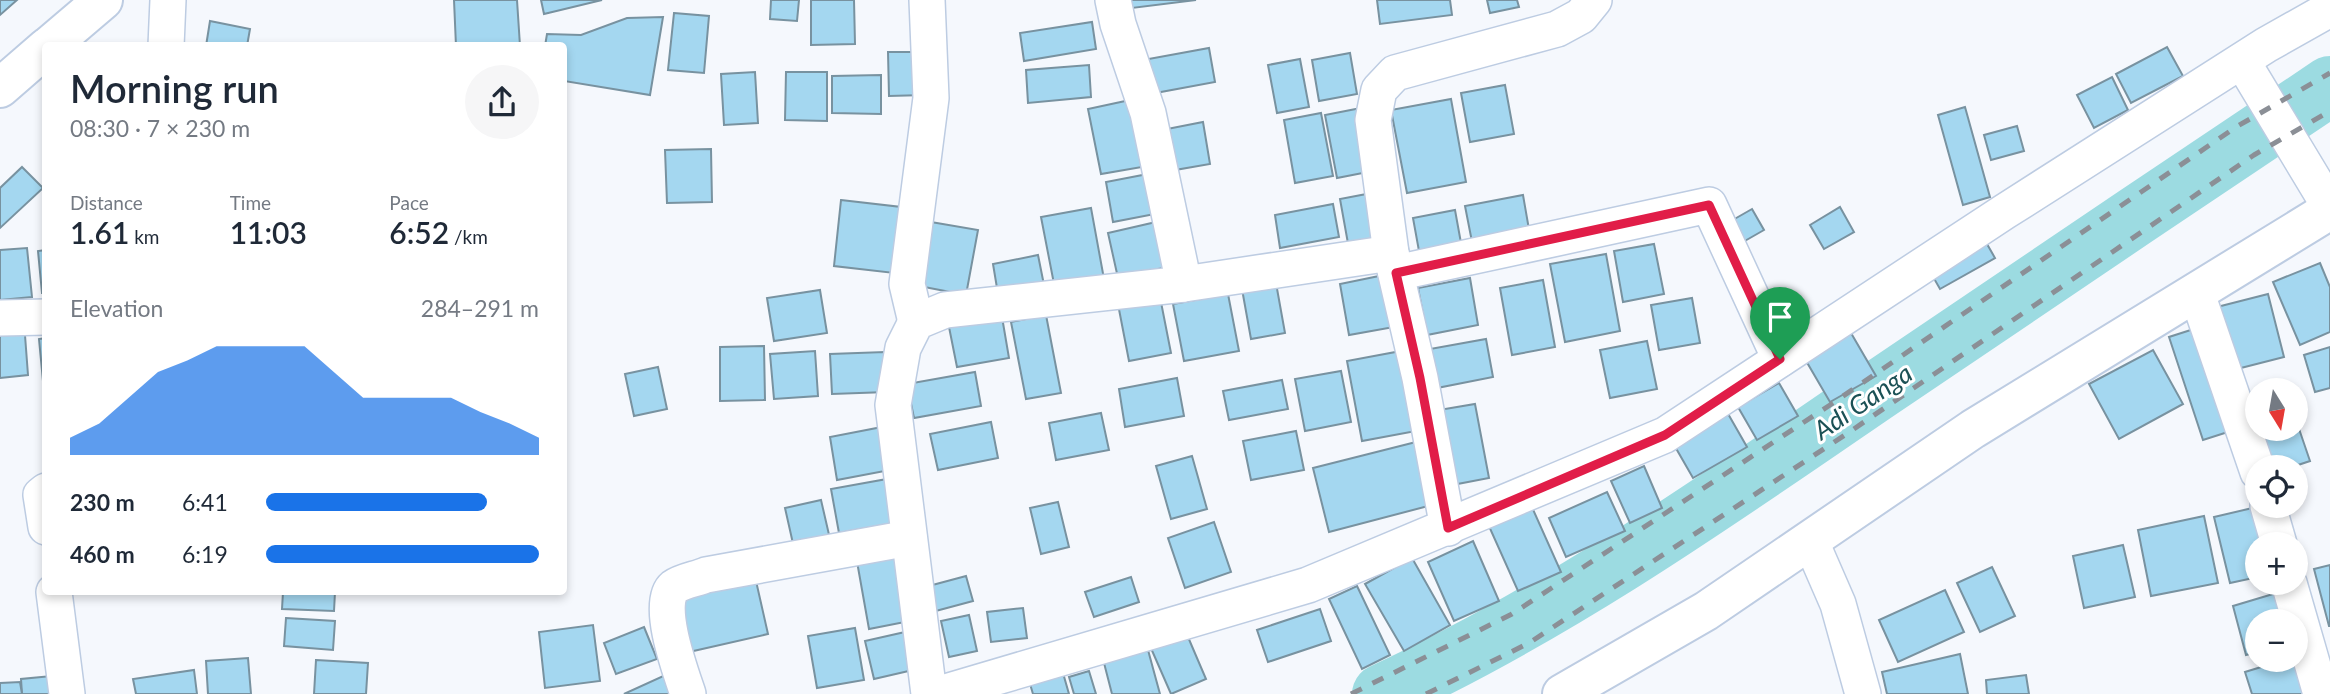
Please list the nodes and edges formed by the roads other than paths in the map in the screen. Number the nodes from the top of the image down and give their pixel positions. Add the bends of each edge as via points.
1 (167, 0) edge
2 (927, 0) edge
3 (1114, 0) edge
4 (1594, 0) edge
5 (94, 3) edge
6 (2330, 9) edge
7 (52, 42) edge
8 (166, 42) edge
9 (42, 51) edge
10 (2242, 61) junction
11 (0, 88) edge
12 (2330, 208) edge
13 (1393, 263) junction
14 (1184, 284) junction
15 (2196, 290) junction
16 (42, 317) edge
17 (0, 318) edge
18 (916, 322) junction
19 (1780, 359) junction
20 (2252, 455) edge
21 (1448, 528) junction
22 (909, 538) junction
23 (1811, 542) junction
24 (54, 595) edge
25 (2293, 595) edge
26 (67, 694) edge
27 (688, 694) edge
28 (929, 694) edge
29 (939, 694) edge
30 (1562, 694) edge
31 (1863, 694) edge
32 (2321, 694) edge

1 - 8 street
2 - 18 street via 931,98 907,284
3 - 14 street via 1149,113
4 - 13 street via 1581,16 1557,29 1395,74 1379,90 1373,120
5 - 7 street
6 - 10 street
9 - 11 street
10 - 12 street
10 - 19 street
12 - 15 street
13 - 14 street
13 - 19 street via 1709,205
13 - 21 street
14 - 18 street via 945,310
15 - 20 street
15 - 23 street via 1973,429
16 - 17 street
18 - 22 street via 903,348 893,405
19 - 21 street via 1665,435
21 - 29 street via 1308,585
22 - 27 street via 706,575 675,587 668,597 667,622
22 - 28 street
23 - 30 street via 1706,611
23 - 31 street via 1838,604
24 - 26 street
25 - 32 street

